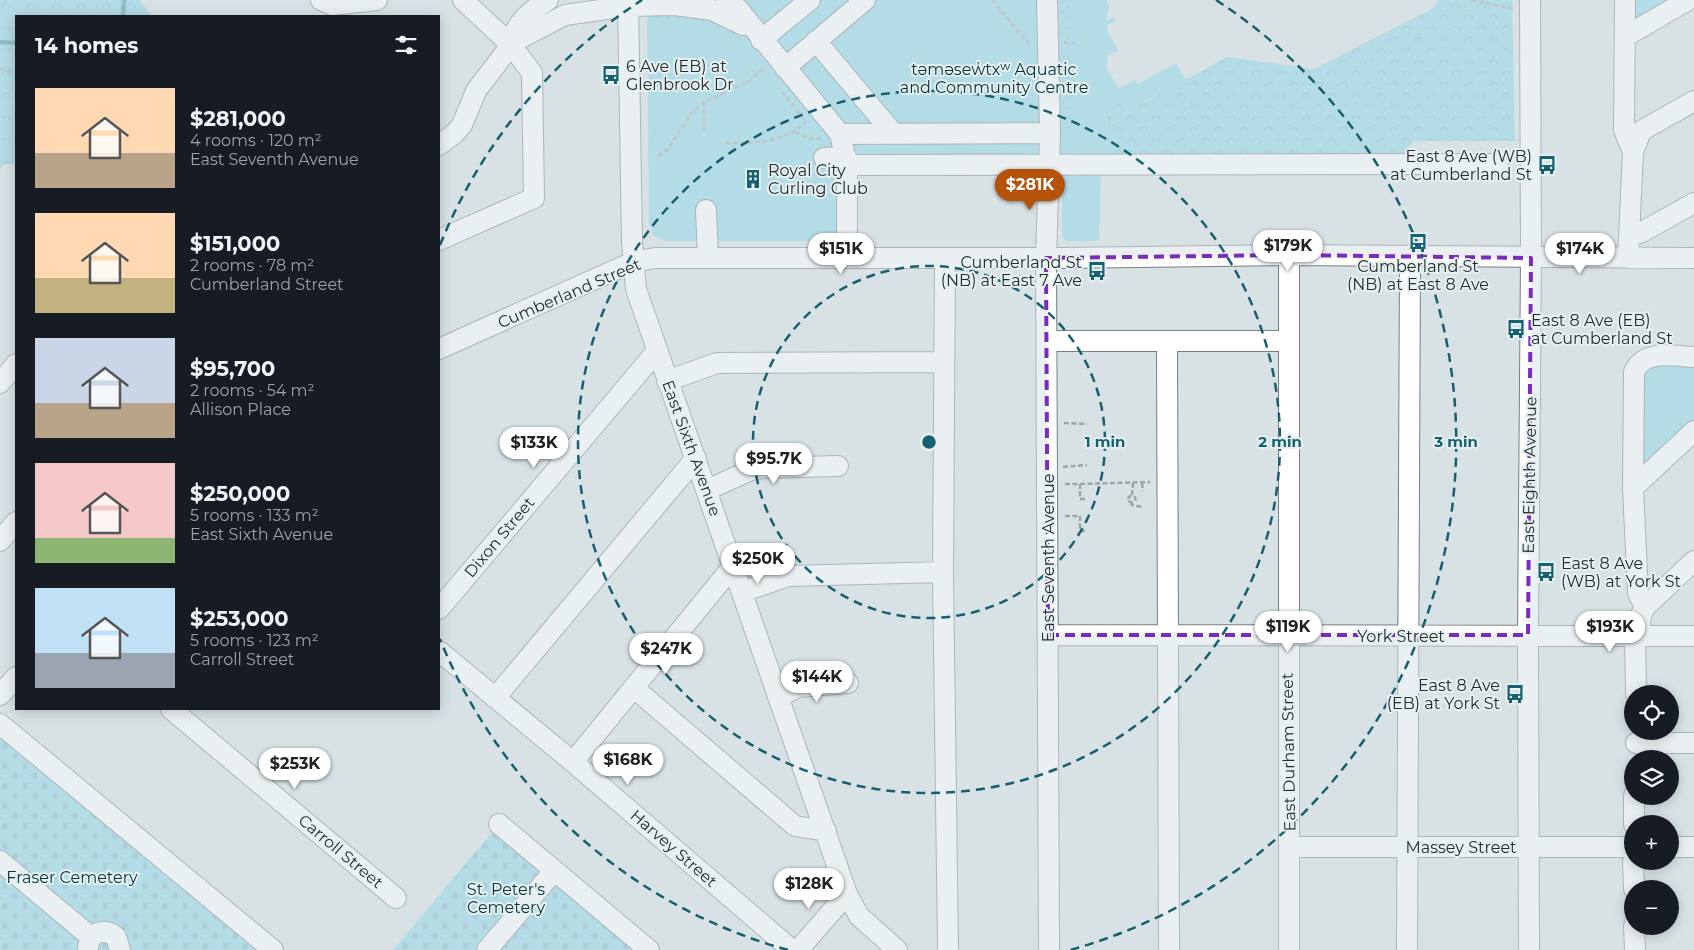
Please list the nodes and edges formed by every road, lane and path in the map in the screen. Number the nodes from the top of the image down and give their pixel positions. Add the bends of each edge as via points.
1 (321, 0) edge
2 (377, 0) edge
3 (463, 0) edge
4 (548, 0) edge
5 (726, 0) edge
6 (810, 0) edge
7 (866, 0) edge
8 (992, 0) edge
9 (1047, 0) edge
10 (1471, 0) edge
11 (1625, 0) edge
12 (1688, 0) edge
13 (628, 3) edge
14 (1530, 6) edge
15 (757, 35) junction
16 (1626, 36) junction
17 (816, 41) junction
18 (1034, 43) dead end
19 (511, 45) junction
20 (758, 60) dead end
21 (778, 65) junction
22 (765, 67) junction
23 (0, 68) edge
24 (15, 72) edge
25 (1694, 101) edge
26 (704, 102) junction
27 (806, 122) dead end
28 (794, 132) junction
29 (704, 133) dead end
30 (893, 133) junction
31 (832, 136) junction
32 (1050, 139) junction
33 (725, 143) dead end
34 (440, 144) edge
35 (1633, 152) junction
36 (658, 156) dead end
37 (824, 158) dead end
38 (847, 161) junction
39 (1498, 164) dead end
40 (1048, 165) junction
41 (1694, 203) edge
42 (706, 210) dead end
43 (1630, 236) junction
44 (440, 240) edge
45 (1288, 255) junction
46 (1410, 256) junction
47 (708, 258) junction
48 (847, 258) junction
49 (945, 258) junction
50 (1046, 258) junction
51 (1531, 258) junction
52 (1628, 258) junction
53 (1694, 258) edge
54 (633, 262) junction
55 (1048, 341) junction
56 (1288, 341) junction
57 (1168, 342) junction
58 (440, 349) edge
59 (657, 351) junction
60 (1694, 357) edge
61 (944, 362) junction
62 (15, 365) edge
63 (667, 381) junction
64 (0, 383) edge
65 (1071, 424) dead end
66 (1087, 424) dead end
67 (1694, 431) edge
68 (696, 458) junction
69 (1087, 465) dead end
70 (838, 466) dead end
71 (1070, 467) dead end
72 (1159, 482) dead end
73 (1132, 483) junction
74 (1142, 483) junction
75 (1072, 484) dead end
76 (1080, 484) junction
77 (1633, 488) junction
78 (707, 490) junction
79 (1143, 491) dead end
80 (1085, 499) dead end
81 (1143, 507) dead end
82 (1058, 516) dead end
83 (15, 523) edge
84 (1085, 531) dead end
85 (0, 541) edge
86 (1694, 561) edge
87 (733, 566) junction
88 (943, 572) junction
89 (742, 592) junction
90 (1645, 607) junction
91 (440, 608) edge
92 (1048, 635) junction
93 (1528, 635) junction
94 (1637, 635) junction
95 (1168, 636) junction
96 (1287, 636) junction
97 (1407, 636) junction
98 (1694, 636) edge
99 (440, 653) edge
100 (15, 677) edge
101 (848, 683) dead end
102 (1636, 685) edge
103 (634, 688) junction
104 (0, 695) edge
105 (778, 697) junction
106 (495, 698) junction
107 (172, 710) edge
108 (0, 724) edge
109 (1694, 742) edge
110 (1636, 744) edge
111 (572, 762) junction
112 (499, 824) dead end
113 (826, 831) junction
114 (1289, 847) junction
115 (1529, 847) junction
116 (1624, 847) edge
117 (1679, 847) edge
118 (1694, 847) edge
119 (1407, 848) junction
120 (0, 861) edge
121 (554, 871) junction
122 (847, 894) junction
123 (396, 898) dead end
124 (1634, 935) edge
125 (90, 944) edge
126 (120, 950) edge
127 (273, 950) edge
128 (487, 950) edge
129 (649, 950) edge
130 (792, 950) edge
131 (798, 950) edge
132 (897, 950) edge
133 (948, 950) edge
134 (1049, 950) edge
135 (1168, 950) edge
136 (1289, 950) edge
137 (1407, 950) edge
138 (1530, 950) edge
139 (1634, 950) edge

1 - 2 street via 332,5
3 - 19 street
4 - 19 street via 514,30
5 - 15 street via 738,9
6 - 15 street
7 - 17 street
8 - 18 path via 1028,43
9 - 32 street, East Seventh Avenue
10 - 14 path
11 - 16 street
12 - 16 street
13 - 15 street via 696,6 723,14
13 - 19 street via 565,14
13 - 54 street, East Sixth Avenue
14 - 51 street, East Eighth Avenue
15 - 21 street
16 - 35 street via 1624,130
17 - 21 street
17 - 30 street
19 - 34 street via 476,91 462,125
19 - 44 street via 532,73 534,198
20 - 22 path
21 - 22 path
21 - 31 street
22 - 26 path via 742,85
23 - 24 path
25 - 35 street via 1641,131
26 - 29 path
26 - 36 path via 693,111 668,149
27 - 28 path
28 - 31 path via 811,139
28 - 33 path via 768,141
30 - 31 street
30 - 32 street
31 - 38 street
32 - 40 street, East Seventh Avenue
35 - 43 street
37 - 38 street
38 - 40 street
38 - 48 street
39 - 40 street
40 - 50 street, East Seventh Avenue
41 - 43 street
42 - 47 street
43 - 52 street
45 - 46 street, Cumberland Street
45 - 50 street, Cumberland Street
45 - 56 street, East Durham Street
46 - 51 street, Cumberland Street
46 - 97 street
47 - 48 street, Cumberland Street
47 - 54 street, Cumberland Street via 654,258
48 - 49 street, Cumberland Street
49 - 50 street, Cumberland Street
49 - 61 street
50 - 55 street, East Seventh Avenue
51 - 52 street, Cumberland Street
51 - 93 street, East Eighth Avenue
52 - 53 street, Cumberland Street
54 - 58 street, Cumberland Street
54 - 59 street, East Sixth Avenue via 636,289
55 - 57 street
55 - 92 street, East Seventh Avenue
56 - 57 street
56 - 96 street, East Durham Street
57 - 95 street
59 - 63 street, East Sixth Avenue
59 - 91 street, Dixon Street
60 - 77 street via 1656,356 1638,363 1633,386
61 - 63 street via 717,363
61 - 88 street
62 - 64 street
63 - 68 street, East Sixth Avenue
65 - 66 path
67 - 77 street
68 - 78 street, East Sixth Avenue
68 - 106 street
69 - 71 path
70 - 78 street via 751,470
72 - 74 path
73 - 74 path
73 - 76 path
73 - 81 path via 1129,500 1132,505
74 - 79 path
75 - 76 path
76 - 80 path via 1080,499
77 - 90 street via 1638,593
78 - 87 street, East Sixth Avenue
82 - 84 path via 1080,516 1080,531
83 - 85 street
86 - 90 street
87 - 89 street, East Sixth Avenue
87 - 103 street
88 - 89 street via 788,576
88 - 133 street
89 - 105 street, East Sixth Avenue
90 - 94 street
92 - 95 street, York Street
92 - 134 street, East Seventh Avenue
93 - 94 street, York Street
93 - 97 street, York Street
93 - 115 street, East Eighth Avenue
94 - 98 street, York Street
94 - 102 street
95 - 96 street, York Street
95 - 135 street
96 - 97 street, York Street
96 - 114 street, East Durham Street
97 - 119 street
99 - 106 street, Harvey Street
100 - 104 street
101 - 105 street via 798,687
103 - 111 street
103 - 113 street via 795,826
105 - 113 street, East Sixth Avenue
106 - 111 street, Harvey Street
107 - 123 street, Carroll Street
108 - 127 street
109 - 110 street
111 - 130 street, Harvey Street
112 - 121 street
113 - 122 street, East Sixth Avenue
114 - 119 street, Massey Street
114 - 136 street, East Durham Street
115 - 116 street, Massey Street
115 - 119 street, Massey Street
115 - 138 street, East Eighth Avenue
117 - 118 street
119 - 137 street
120 - 125 street
121 - 128 street
121 - 129 street
122 - 131 street
122 - 132 street, East Sixth Avenue via 859,916
124 - 139 street
125 - 126 street via 102,931 112,934 119,942

